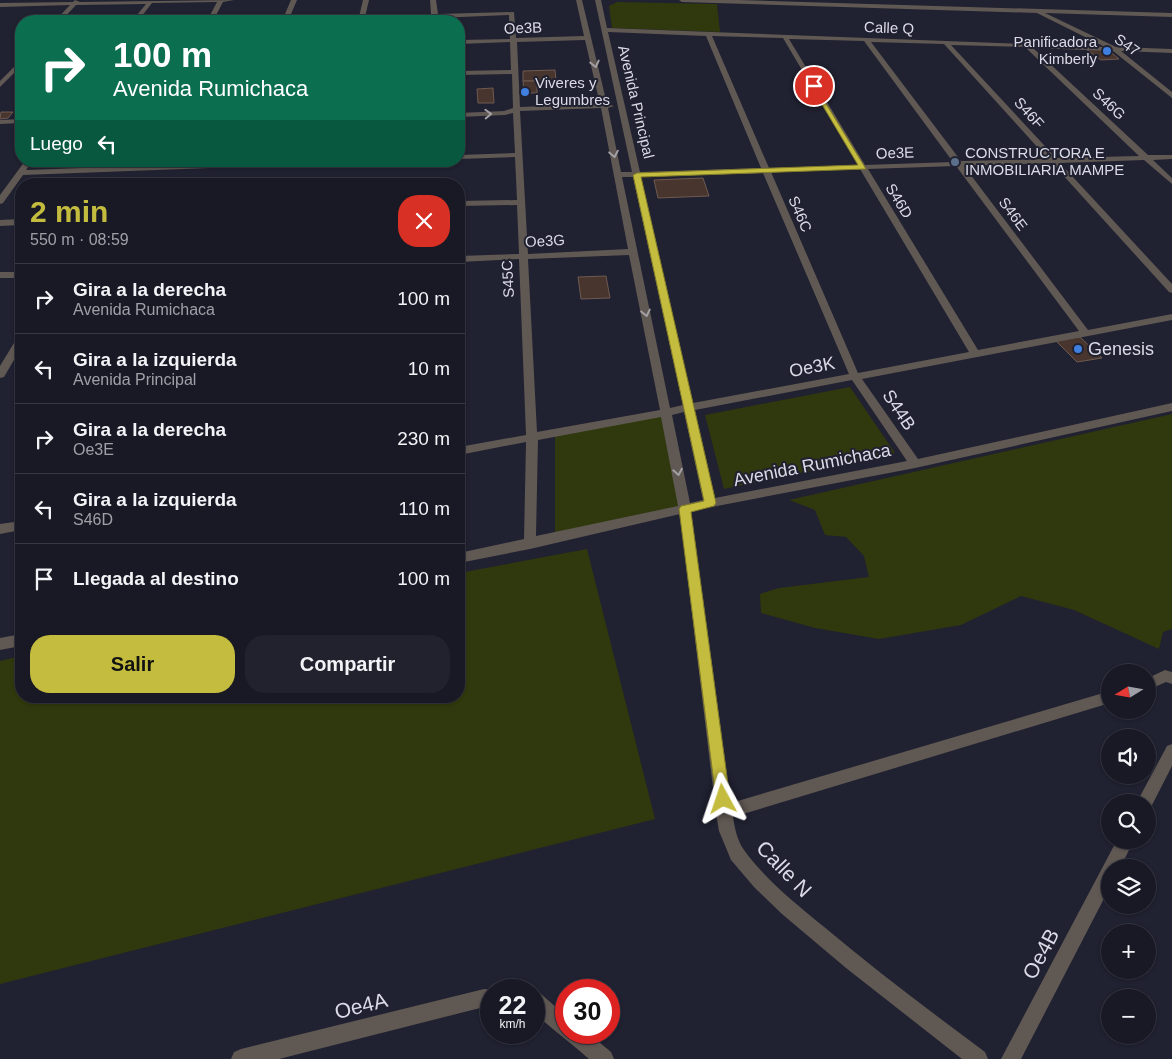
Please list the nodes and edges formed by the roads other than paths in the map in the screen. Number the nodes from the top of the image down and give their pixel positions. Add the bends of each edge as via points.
1 (221, 0) edge
2 (230, 0) edge
3 (294, 0) edge
4 (366, 0) edge
5 (433, 0) edge
6 (579, 0) edge
7 (598, 0) edge
8 (682, 0) edge
9 (874, 0) edge
10 (151, 1) edge
11 (76, 2) edge
12 (809, 2) edge
13 (0, 5) edge
14 (1034, 10) junction
15 (1172, 10) edge
16 (64, 15) edge
17 (140, 15) edge
18 (213, 15) edge
19 (288, 15) edge
20 (362, 15) edge
21 (435, 15) edge
22 (461, 15) edge
23 (1172, 15) edge
24 (605, 30) junction
25 (708, 34) junction
26 (786, 37) junction
27 (588, 38) junction
28 (866, 40) junction
29 (513, 41) junction
30 (465, 42) edge
31 (946, 42) junction
32 (1028, 46) junction
33 (1115, 49) junction
34 (1172, 51) edge
35 (15, 69) edge
36 (514, 72) junction
37 (465, 73) edge
38 (0, 85) edge
39 (1172, 96) edge
40 (621, 105) junction
41 (604, 106) junction
42 (465, 107) edge
43 (516, 109) junction
44 (465, 115) edge
45 (15, 121) edge
46 (0, 122) edge
47 (15, 128) edge
48 (0, 129) edge
49 (518, 155) junction
50 (465, 157) edge
51 (1172, 157) edge
52 (1147, 158) junction
53 (1054, 161) junction
54 (959, 164) junction
55 (25, 167) edge
56 (184, 167) edge
57 (863, 168) junction
58 (766, 171) junction
59 (21, 173) junction
60 (618, 175) junction
61 (637, 175) junction
62 (17, 178) edge
63 (15, 181) edge
64 (1172, 182) edge
65 (0, 201) edge
66 (521, 202) junction
67 (465, 204) edge
68 (15, 222) edge
69 (0, 223) edge
70 (633, 252) junction
71 (524, 257) junction
72 (465, 259) edge
73 (15, 275) edge
74 (0, 276) edge
75 (1172, 290) edge
76 (1172, 317) edge
77 (1085, 333) junction
78 (15, 350) edge
79 (975, 354) junction
80 (0, 375) edge
81 (855, 377) junction
82 (1172, 407) edge
83 (689, 408) junction
84 (667, 412) junction
85 (532, 438) junction
86 (465, 450) edge
87 (915, 464) junction
88 (710, 503) junction
89 (685, 509) junction
90 (15, 527) edge
91 (0, 529) edge
92 (530, 544) junction
93 (465, 557) edge
94 (15, 641) edge
95 (0, 644) edge
96 (1172, 678) edge
97 (1156, 680) edge
98 (1101, 700) edge
99 (1172, 751) edge
100 (1149, 794) edge
101 (724, 813) junction
102 (1101, 888) edge
103 (480, 1001) edge
104 (545, 1010) edge
105 (555, 1019) edge
106 (586, 1044) edge
107 (242, 1059) edge
108 (604, 1059) edge
109 (978, 1059) edge
110 (1011, 1059) edge

1 - 2 street
1 - 10 street
1 - 18 street
3 - 19 street
4 - 20 street
5 - 21 street, S45C
6 - 27 street, Avenida Principal
7 - 24 street, Avenida Principal
8 - 12 street
9 - 15 street
10 - 11 street
10 - 17 street
11 - 13 street
11 - 16 street
12 - 14 street
14 - 23 street
14 - 33 street, S47
22 - 29 street, S45C via 512,13
24 - 25 street, Calle Q
24 - 40 street, Avenida Principal
25 - 26 street, Calle Q
25 - 58 street, S46C
26 - 28 street, Calle Q
26 - 57 street, S46D
27 - 29 street, Oe3B
27 -> 41 street, Avenida Principal
28 - 31 street, Calle Q
28 - 54 street, S46E
29 - 30 street, Oe3B
29 - 36 street, S45C
31 - 32 street, Calle Q
31 - 53 street, S46F
32 - 33 street, Calle Q
32 - 52 street, S46G
33 - 34 street, Calle Q
33 - 39 street, S47
35 - 38 street
36 - 37 street
36 - 43 street, S45C
40 - 41 street
40 - 61 street, Avenida Principal
41 - 43 street
41 -> 60 street, Avenida Principal
42 - 43 street via 506,106
44 -> 43 street via 505,113
43 - 49 street, S45C
45 - 46 street
47 - 48 street
49 - 50 street
49 - 66 street, S45C
51 - 52 street, Oe3E
52 - 53 street, Oe3E
52 - 64 street, S46G
53 - 54 street, Oe3E
53 - 75 street, S46F
54 - 57 street, Oe3E
54 - 77 street, S46E
55 - 59 street
56 - 59 street
57 - 58 street, Oe3E
57 - 79 street, S46D
58 - 61 street, Oe3E
58 - 81 street, S46C
59 - 62 street
60 - 61 street, Oe3E
60 - 70 street, Avenida Principal
61 - 83 street, Avenida Principal
63 - 65 street
66 - 67 street
66 - 71 street, S45C
68 - 69 street
70 - 71 street, Oe3G
70 -> 84 street, Avenida Principal
71 - 72 street, Oe3G
71 - 85 street, S45C
73 - 74 street
76 - 77 street, Oe3K
77 - 79 street, Oe3K
78 - 80 street
79 - 81 street, Oe3K
81 - 83 street, Oe3K
81 - 87 street, S44B
82 - 87 street, Avenida Rumichaca
83 - 84 street, Oe3K
83 - 88 street, Avenida Principal
84 - 85 street, Oe3K
84 -> 89 street, Avenida Principal
85 - 86 street, Oe3K
85 - 92 street, S45C
87 - 88 street, Avenida Rumichaca
88 - 89 street, Avenida Rumichaca
89 - 92 street, Avenida Rumichaca
89 - 101 street, Calle N
90 - 91 street
92 - 93 street, Avenida Rumichaca
94 - 95 street
96 - 97 street via 1164,676
98 - 101 street via 798,788
99 - 100 street
101 - 109 street, Calle N via 727,831 738,854 767,888 852,962
102 - 110 street, Oe4B
103 - 107 street, Oe4A
104 - 105 street
106 - 108 street

